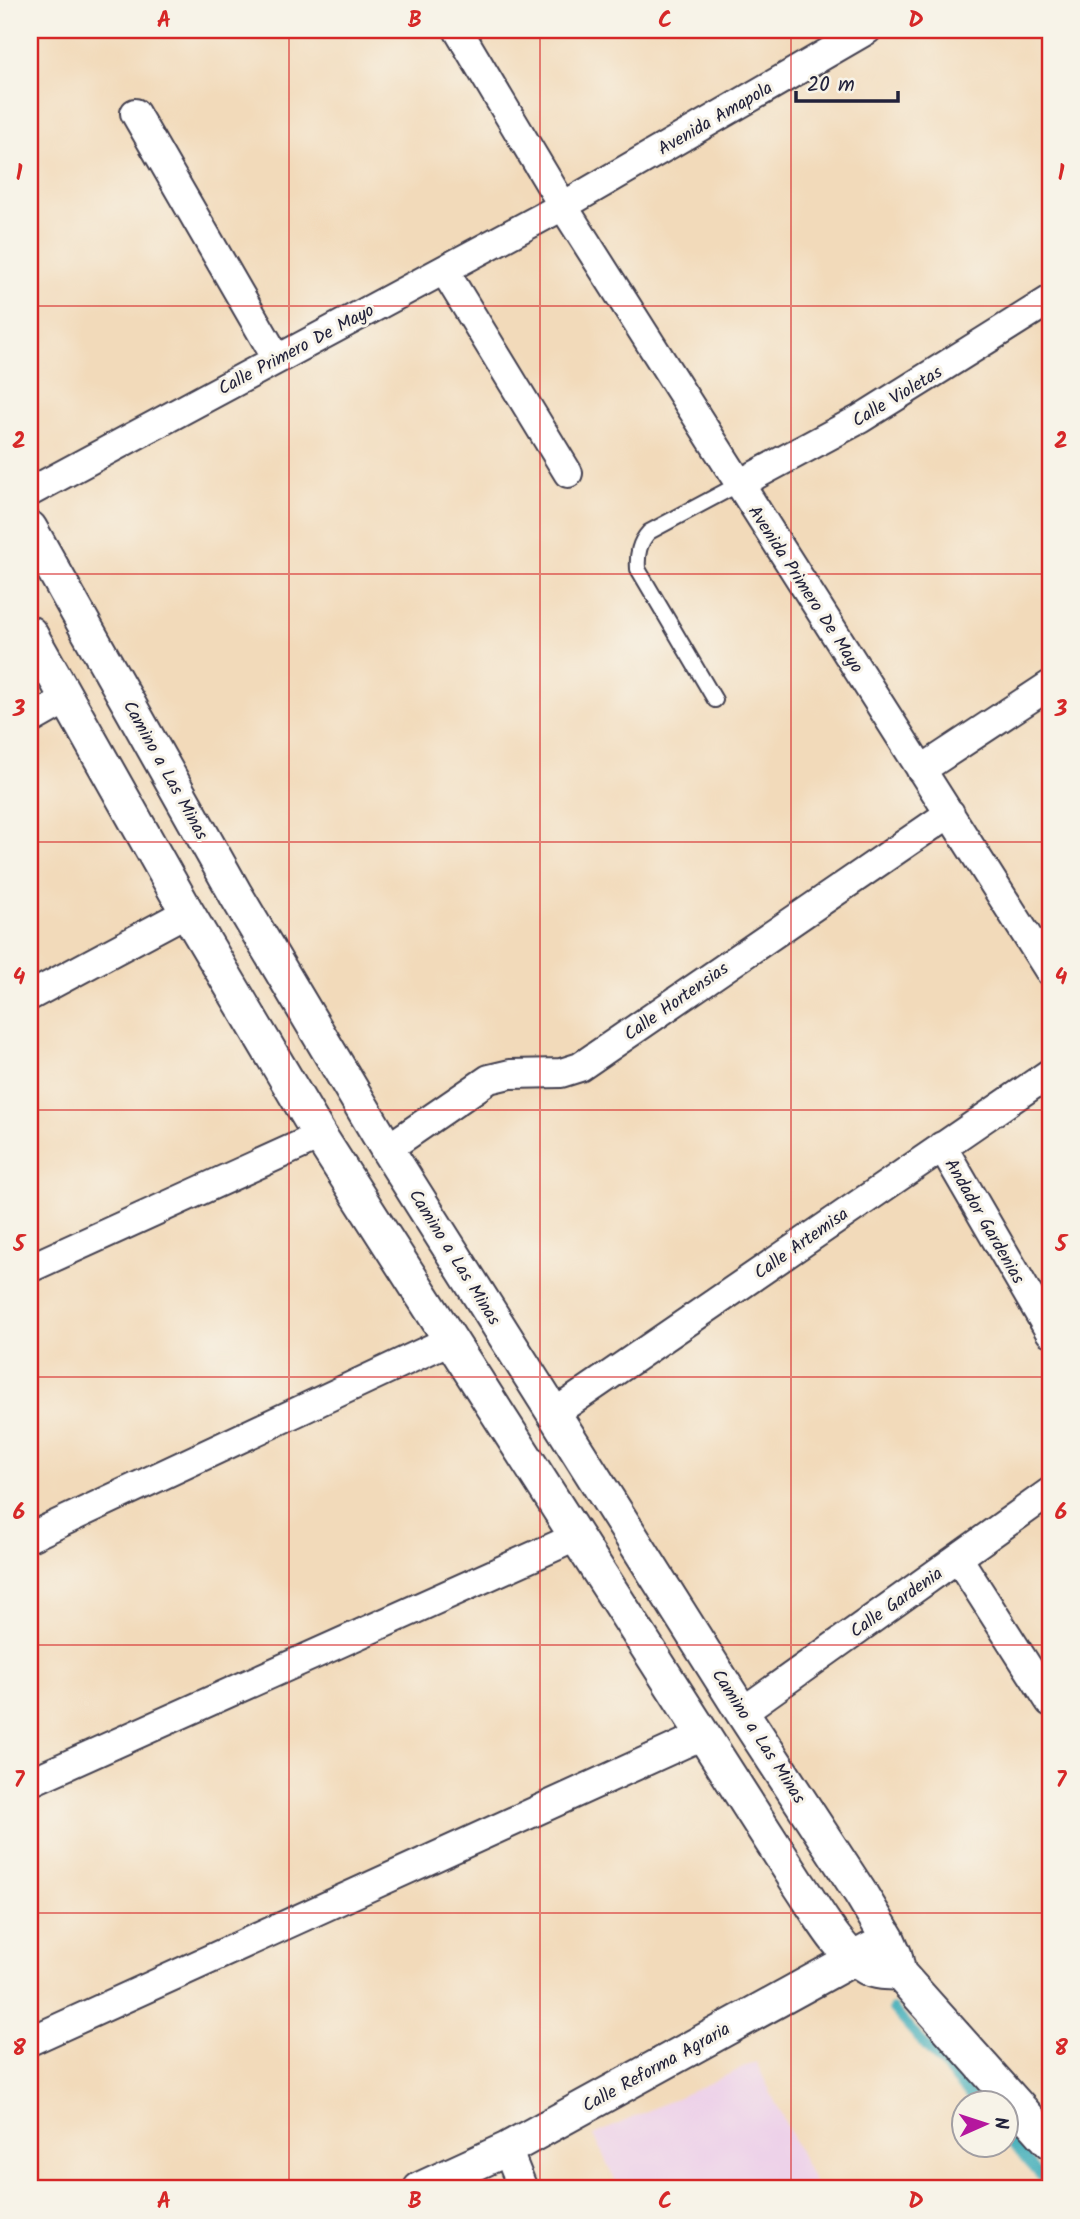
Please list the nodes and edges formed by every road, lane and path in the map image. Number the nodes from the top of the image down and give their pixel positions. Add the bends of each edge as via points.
1 (458, 30) edge
2 (866, 30) edge
3 (135, 113) dead end
4 (563, 206) junction
5 (444, 270) junction
6 (1050, 299) edge
7 (277, 359) junction
8 (568, 473) dead end
9 (739, 484) junction
10 (30, 492) edge
11 (30, 528) edge
12 (30, 633) edge
13 (1050, 685) edge
14 (67, 699) junction
15 (715, 700) dead end
16 (30, 720) edge
17 (921, 770) junction
18 (950, 813) junction
19 (187, 912) junction
20 (1050, 972) edge
21 (30, 996) edge
22 (1050, 1073) edge
23 (320, 1136) junction
24 (942, 1146) junction
25 (387, 1149) junction
26 (30, 1268) edge
27 (1050, 1332) edge
28 (450, 1340) junction
29 (553, 1413) junction
30 (1050, 1492) edge
31 (30, 1537) edge
32 (576, 1537) junction
33 (958, 1558) junction
34 (1050, 1702) edge
35 (742, 1712) junction
36 (704, 1735) junction
37 (30, 1782) edge
38 (888, 1938) junction
39 (854, 1959) junction
40 (898, 1973) junction
41 (30, 2042) edge
42 (1050, 2142) edge
43 (507, 2149) junction
44 (420, 2189) edge
45 (523, 2189) edge

1 - 4 street, Avenida Primero De Mayo
2 - 4 street, Avenida Amapola
3 - 7 street
4 - 5 street, Calle Primero De Mayo
4 - 9 street, Avenida Primero De Mayo
5 - 7 street, Calle Primero De Mayo
5 - 8 street
6 - 9 street, Calle Violetas via 860,419
7 - 10 street, Calle Primero De Mayo
9 - 15 lane via 649,532 637,558 638,569
9 - 17 street, Avenida Primero De Mayo
11 - 25 street, Camino a Las Minas via 236,895
12 - 14 street
13 - 17 street
14 - 16 street
14 - 19 street
17 - 18 street, Avenida Primero De Mayo
18 - 20 street, Avenida Primero De Mayo
18 - 25 street, Calle Hortensias via 580,1067 489,1079
19 - 21 street
19 - 23 street
22 - 24 street, Calle Artemisa
23 - 26 street
23 - 28 street
24 - 27 street, Andador Gardenias
24 - 29 street, Calle Artemisa
25 - 29 street, Camino a Las Minas
28 - 31 street
28 - 32 street
29 - 35 street, Camino a Las Minas
30 - 33 street, Calle Gardenia
32 - 36 street
32 - 37 street
33 - 34 street
33 - 35 street, Calle Gardenia
35 - 38 street, Camino a Las Minas
36 - 39 street via 829,1928
36 - 41 street
38 - 39 street, Calle Reforma Agraria
38 - 40 street, Camino a Las Minas
39 - 40 street via 868,1969
39 - 43 street, Calle Reforma Agraria
40 - 42 street, Camino a Las Minas
43 - 44 street, Calle Reforma Agraria
43 - 45 street

